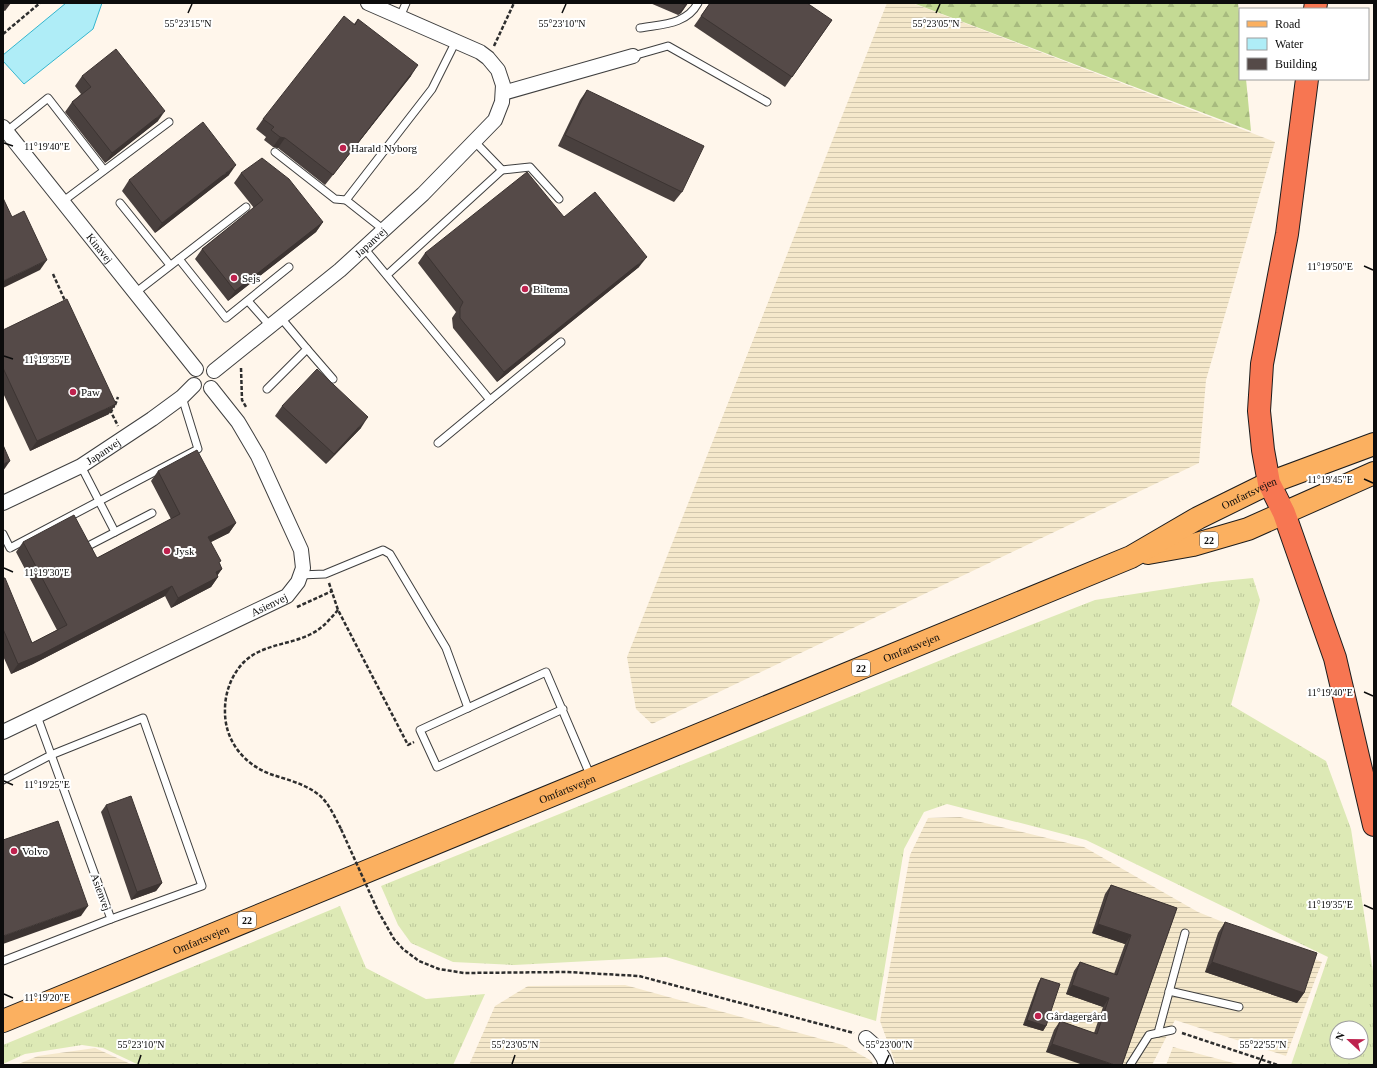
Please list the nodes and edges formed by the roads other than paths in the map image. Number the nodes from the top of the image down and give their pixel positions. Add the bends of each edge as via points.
1 (368, 3) edge
2 (406, 3) edge
3 (698, 3) edge
4 (400, 17) junction
5 (640, 28) dead end
6 (456, 41) junction
7 (633, 56) joint
8 (1307, 80) edge
9 (503, 93) junction
10 (767, 102) dead end
11 (169, 122) dead end
12 (5, 129) edge
13 (474, 141) junction
14 (275, 152) dead end
15 (104, 170) junction
16 (502, 170) junction
17 (559, 199) dead end
18 (346, 200) junction
19 (62, 202) junction
20 (120, 203) dead end
21 (246, 206) dead end
22 (384, 230) junction
23 (364, 248) junction
24 (179, 259) junction
25 (170, 265) junction
26 (289, 267) dead end
27 (387, 275) junction
28 (135, 293) junction
29 (248, 301) junction
30 (276, 322) junction
31 (561, 342) edge
32 (307, 350) junction
33 (196, 369) junction
34 (214, 371) junction
35 (333, 379) dead end
36 (194, 386) junction
37 (211, 388) junction
38 (267, 389) dead end
39 (182, 397) junction
40 (490, 400) junction
41 (438, 443) dead end
42 (1374, 444) edge
43 (1374, 448) edge
44 (81, 466) junction
45 (1374, 473) edge
46 (1269, 483) junction
47 (99, 501) junction
48 (3, 503) edge
49 (152, 512) dead end
50 (1284, 513) junction
51 (116, 532) junction
52 (3, 534) edge
53 (90, 545) edge
54 (1131, 557) junction
55 (300, 575) junction
56 (468, 708) junction
57 (563, 709) junction
58 (37, 716) junction
59 (3, 732) edge
60 (51, 755) junction
61 (592, 779) junction
62 (3, 780) edge
63 (1374, 825) edge
64 (111, 919) junction
65 (1184, 933) dead end
66 (3, 961) edge
67 (1169, 991) junction
68 (1239, 1007) dead end
69 (3, 1021) edge
70 (1172, 1030) road end
71 (1158, 1033) junction
72 (866, 1038) road end
73 (886, 1065) edge
74 (1130, 1065) edge

1 - 4 street, Japanvej
2 - 4 lane
3 - 5 lane via 693,12 679,22
4 - 6 street, Japanvej
6 - 9 street, Japanvej via 488,58 498,70
6 - 18 lane via 432,89
7 - 9 street
7 - 10 lane via 668,46
8 - 46 highway via 1287,234 1262,364 1259,411
9 - 13 street, Japanvej via 495,120
11 - 15 lane
12 - 15 lane via 48,98
12 - 19 street, Kinavej
13 - 16 lane
13 - 22 street, Japanvej
14 - 18 lane via 335,199
15 - 19 lane
16 - 17 lane via 530,167
16 - 27 lane
18 - 22 lane
19 - 28 street, Kinavej
20 - 25 lane
21 - 24 lane
22 - 23 street, Japanvej
23 - 27 lane
23 - 30 street, Japanvej
24 - 25 lane
24 - 29 lane via 226,318
25 - 28 lane
26 - 29 lane
27 - 40 lane
28 - 33 street, Kinavej
29 - 30 lane
30 - 32 lane
30 - 34 street, Japanvej
31 - 40 lane
32 - 35 lane
32 - 38 lane
33 - 34 street via 205,366
33 - 36 street via 192,377
34 - 37 street via 216,380
36 - 37 street via 202,390
36 - 39 street, Japanvej
37 - 55 street, Asienvej via 238,422 258,456 301,550 303,568
39 - 44 street, Japanvej
39 - 47 lane via 198,449
40 - 41 lane
42 - 46 main road, Omfartsvejen / 22
43 - 50 main road via 1294,492
44 - 47 lane
44 - 48 street, Japanvej
45 - 50 main road, Omfartsvejen / 22
46 - 50 highway
46 - 54 main road, Omfartsvejen / 22 via 1198,518
47 - 51 lane
47 - 52 lane via 10,548
49 - 51 lane
50 - 54 main road, Omfartsvejen / 22 via 1248,529 1193,545
50 - 63 highway via 1335,658
51 - 53 lane
54 - 61 main road, Omfartsvejen / 22
55 - 56 lane via 325,574 384,550 390,554 446,648
55 - 58 street, Asienvej via 287,596
56 - 57 lane via 546,672
56 - 57 lane via 420,730 437,767
57 - 61 lane
58 - 59 street, Asienvej
58 - 60 lane, Asienvej
60 - 62 lane
60 - 64 lane, Asienvej
60 - 64 lane via 142,718 202,886
61 - 69 main road, Omfartsvejen / 22
64 - 66 lane, Asienvej
65 - 67 lane
67 - 68 lane
67 - 71 lane
70 - 71 lane
71 - 74 lane via 1149,1035
72 - 73 street via 875,1045

